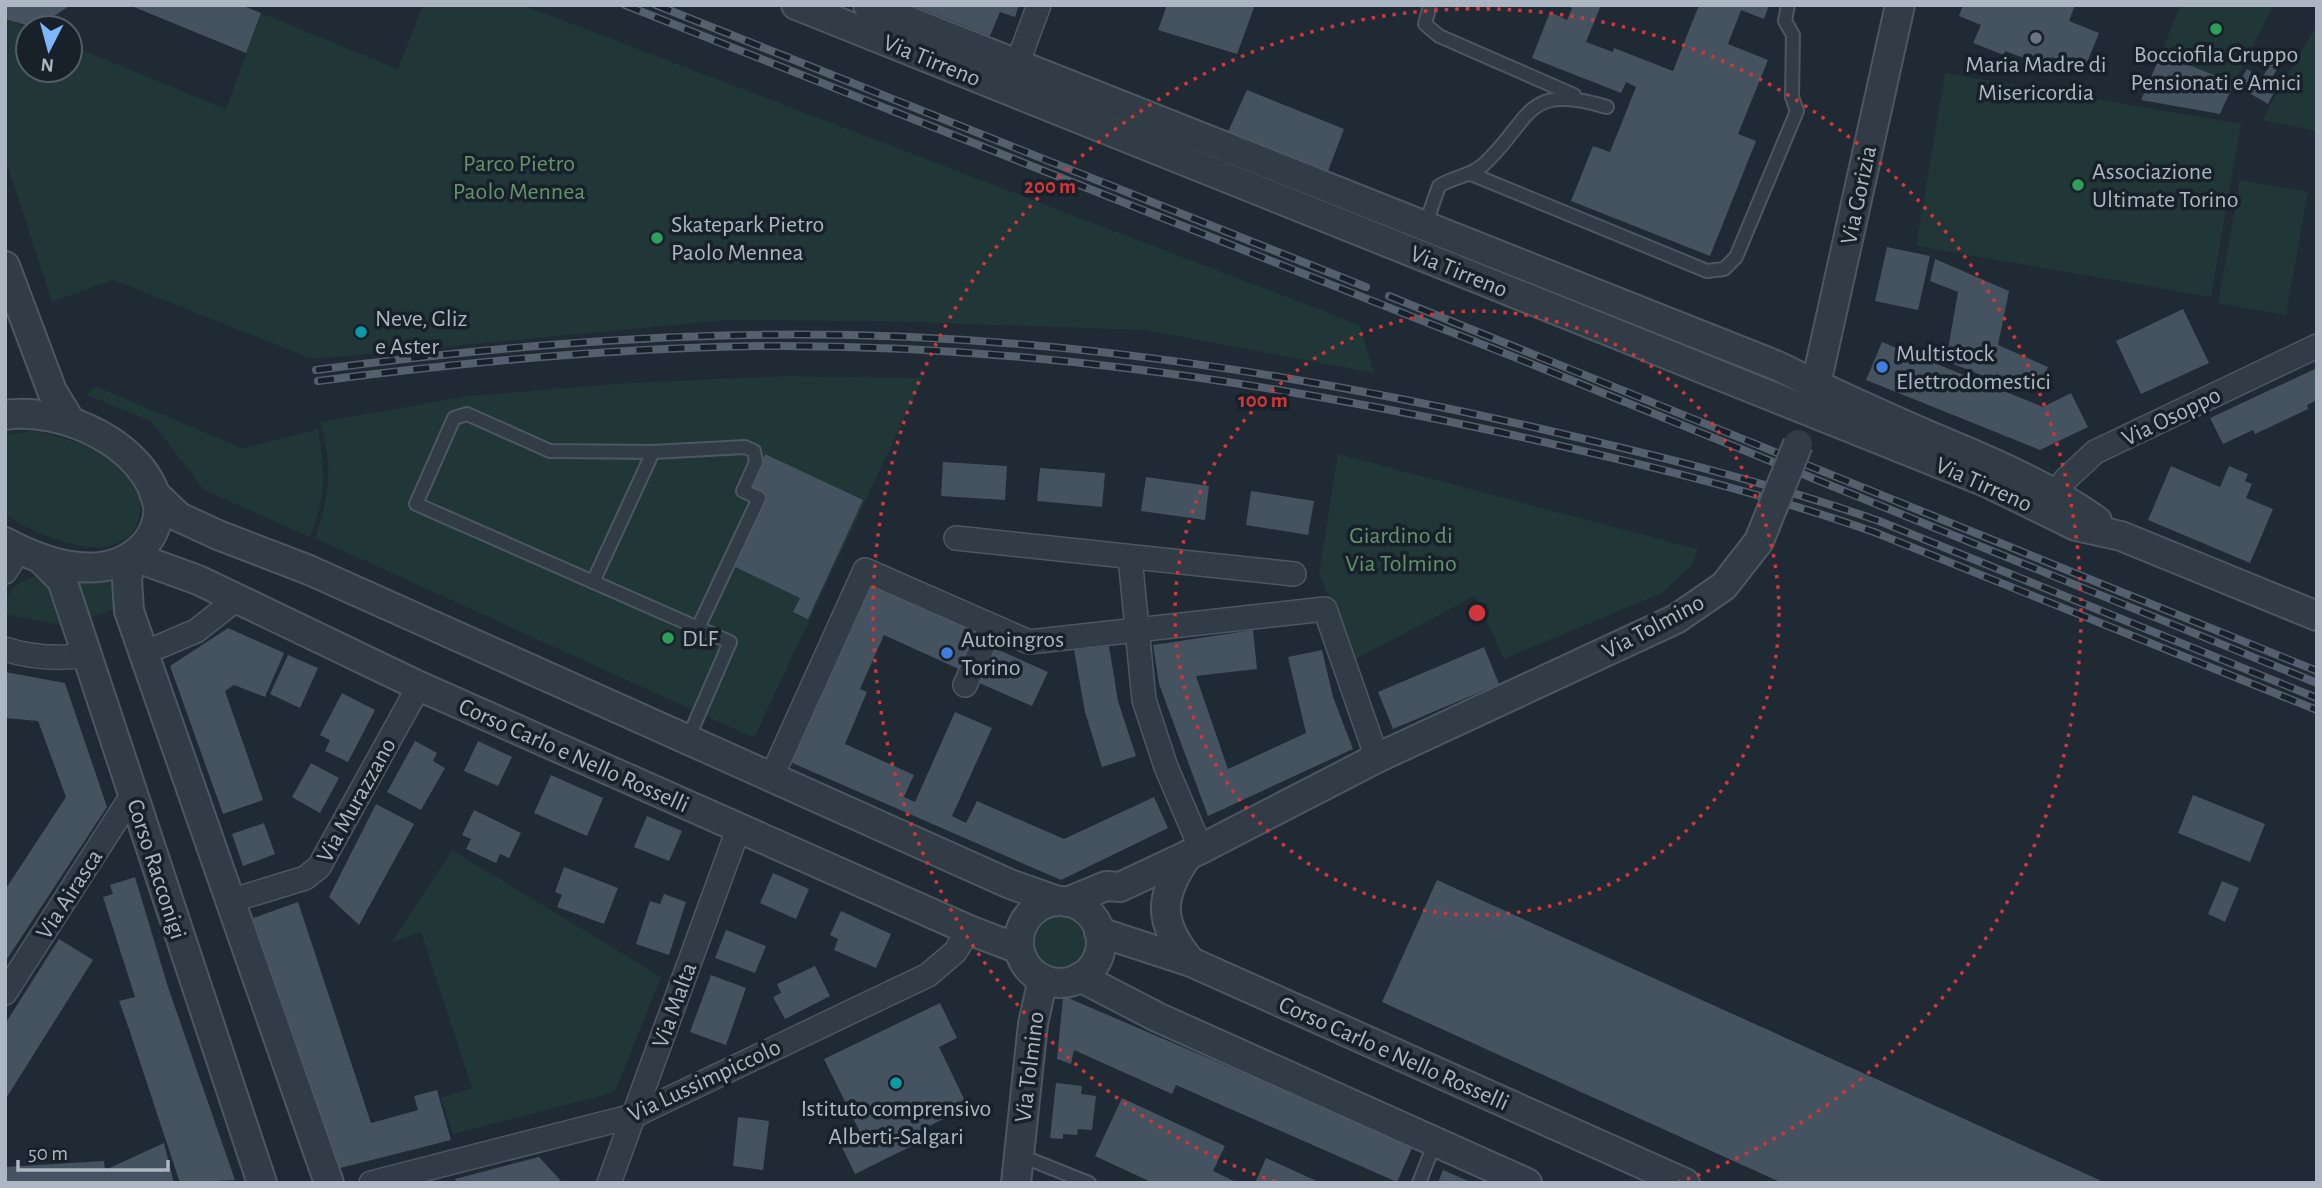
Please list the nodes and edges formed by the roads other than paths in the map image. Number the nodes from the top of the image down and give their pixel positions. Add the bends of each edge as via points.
1 (796, 5) edge
2 (867, 5) edge
3 (1039, 5) edge
4 (1430, 5) edge
5 (1788, 5) edge
6 (1900, 5) edge
7 (1013, 77) junction
8 (1588, 101) junction
9 (1607, 107) dead end
10 (1471, 174) junction
11 (1425, 226) junction
12 (5, 266) edge
13 (2317, 346) edge
14 (1812, 398) junction
15 (5, 415) edge
16 (69, 419) junction
17 (653, 452) junction
18 (154, 493) junction
19 (2052, 502) junction
20 (956, 538) dead end
21 (18, 556) edge
22 (132, 556) junction
23 (1130, 557) junction
24 (1294, 574) dead end
25 (2227, 579) junction
26 (593, 582) junction
27 (2317, 594) edge
28 (237, 598) junction
29 (2317, 616) edge
30 (992, 626) junction
31 (698, 628) junction
32 (1135, 631) junction
33 (5, 649) edge
34 (144, 653) junction
35 (88, 655) junction
36 (965, 685) dead end
37 (419, 686) junction
38 (687, 741) junction
39 (1377, 758) junction
40 (771, 778) junction
41 (133, 794) junction
42 (739, 827) junction
43 (1195, 852) junction
44 (1120, 887) junction
45 (230, 901) junction
46 (1063, 902) junction
47 (969, 930) junction
48 (1099, 930) junction
49 (1019, 949) junction
50 (1191, 962) junction
51 (1080, 977) junction
52 (1043, 979) junction
53 (5, 993) edge
54 (633, 1116) junction
55 (1435, 1142) junction
56 (1019, 1155) junction
57 (262, 1183) edge
58 (329, 1183) edge
59 (371, 1183) edge
60 (609, 1183) edge
61 (1016, 1183) edge
62 (1089, 1183) edge
63 (1419, 1183) edge
64 (1527, 1183) edge
65 (1685, 1183) edge

1 - 7 street, Via Tirreno
2 - 7 street, Via Tirreno
3 - 7 street
4 - 8 lane via 1425,24 1439,36
5 - 10 lane via 1785,21 1793,35 1792,97 1797,111 1736,257 1724,269 1707,271
6 - 14 street, Via Gorizia
7 - 11 street, Via Tirreno
7 - 14 street, Via Tirreno
8 - 9 lane
8 - 10 lane via 1561,98 1539,104
10 - 11 lane via 1439,186
11 - 14 street, Via Tirreno via 1777,366
12 - 16 street via 52,391
13 - 19 street, Via Osoppo via 2095,452 2075,468
14 - 19 street, Via Tirreno
14 - 39 street, Via Tolmino, bridge via 1759,541 1724,586 1676,620
15 - 16 street
16 - 18 street via 127,455
17 - 26 lane
17 - 26 lane via 550,452 467,414 454,418 416,504
17 - 31 lane via 745,447 754,451 755,462 743,491 759,498
18 - 22 street via 159,508 154,531
18 - 38 street via 179,517 309,570
19 - 25 street, Via Tirreno via 2120,536
20 - 23 street
21 - 22 street via 63,566 96,567
21 - 35 street, Corso Racconigi via 62,580
22 - 28 street, Corso Carlo e Nello Rosselli
22 - 34 street via 127,579 129,611
23 - 24 street
23 - 32 street
25 - 27 street, Via Tirreno
25 - 29 street, Via Tirreno
26 - 31 lane
28 - 34 street via 196,631
28 - 37 street, Corso Carlo e Nello Rosselli
30 - 32 street via 1029,642
30 - 36 street
30 - 40 street via 865,570
31 - 38 lane via 730,642
32 - 39 street via 1325,609
32 - 43 street via 1144,700
33 - 35 street via 25,655
34 - 45 street
35 - 41 street, Corso Racconigi
37 - 42 street, Corso Carlo e Nello Rosselli
37 - 45 street, Via Murazzano via 319,867 305,878
38 - 40 street
39 - 43 street, Via Tolmino
40 - 46 street via 1042,898
41 - 53 street, Via Airasca
41 - 57 street, Corso Racconigi
42 - 47 street, Corso Carlo e Nello Rosselli
42 - 54 street, Via Malta
43 - 44 street, Via Tolmino
43 - 50 street via 1171,878 1166,909 1174,943
44 - 46 street, Via Tolmino via 1106,886
44 - 48 street
45 - 58 street
46 - 48 street via 1088,912
46 - 49 street via 1041,906 1026,919
47 - 49 street, Corso Carlo e Nello Rosselli
47 - 54 street, Via Lussimpiccolo via 955,952 928,975
48 - 50 street, Corso Carlo e Nello Rosselli
48 - 51 street via 1097,958
49 - 52 street via 1027,967
50 - 65 street, Corso Carlo e Nello Rosselli
51 - 52 street via 1062,983
51 - 55 street via 1157,1017
52 - 56 street, Via Tolmino via 1033,1024
54 - 59 street, Via Lussimpiccolo
54 - 60 street, Via Malta
55 - 63 lane
55 - 64 street
56 - 61 street, Via Tolmino
56 - 62 lane, Via Tolmino

